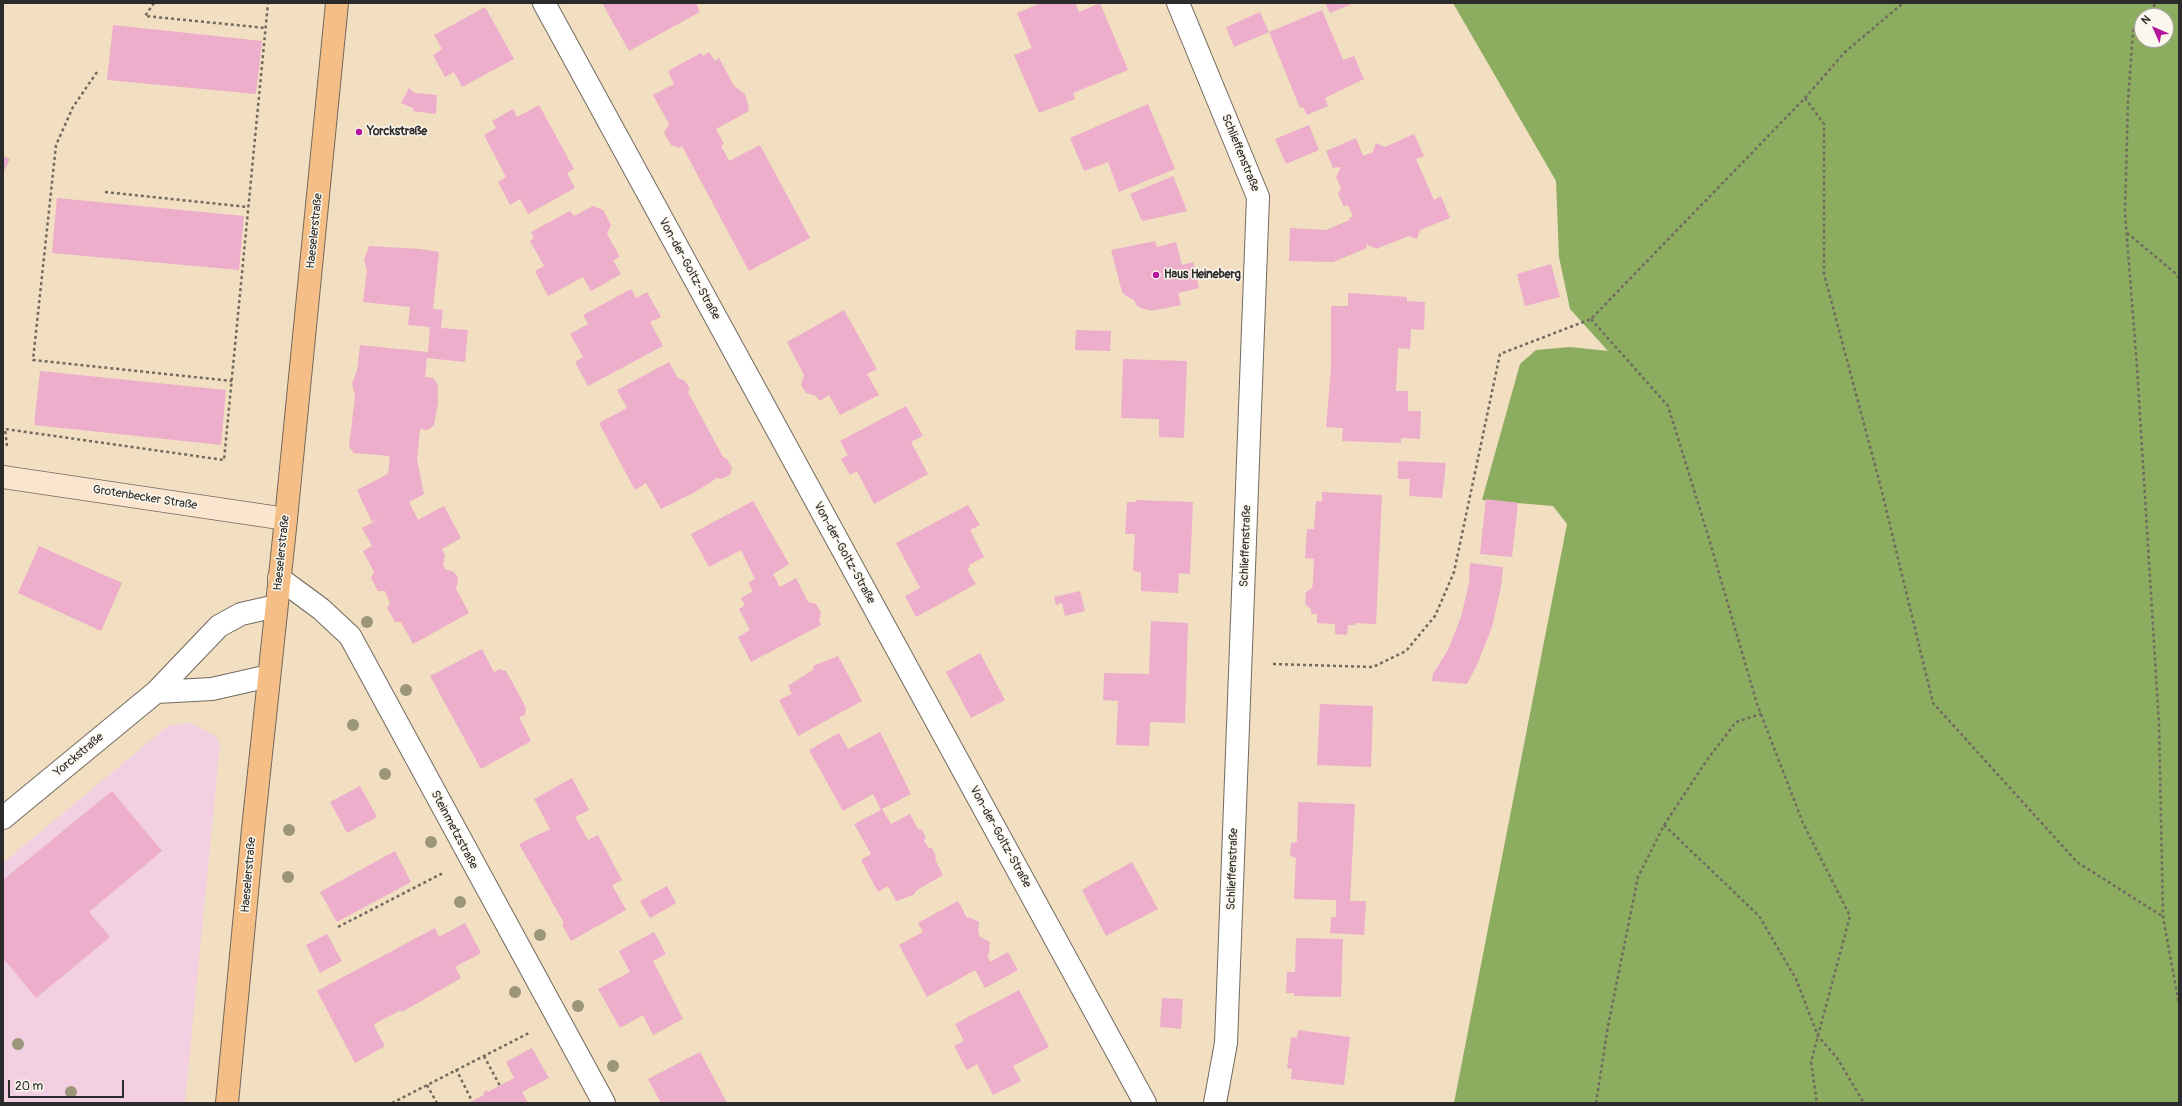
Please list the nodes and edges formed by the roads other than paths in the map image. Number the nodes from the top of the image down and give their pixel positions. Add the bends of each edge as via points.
1 (337, 3) edge
2 (544, 3) edge
3 (1178, 3) edge
4 (3, 477) edge
5 (286, 519) junction
6 (279, 578) junction
7 (276, 606) junction
8 (269, 676) junction
9 (156, 692) junction
10 (3, 818) edge
11 (227, 1103) edge
12 (604, 1103) edge
13 (1145, 1103) edge
14 (1216, 1103) edge

1 - 5 main road, Haeselerstraße
2 - 13 street, Von-der-Goltz-Straße
3 - 14 street, Schlieffenstraße via 1258,197 1226,1042
4 - 5 main road, Grotenbecker Straße
5 - 6 main road, Haeselerstraße
6 - 7 main road, Haeselerstraße
6 - 12 street, Steinmetzstraße via 321,609 350,636
7 - 8 main road, Haeselerstraße
7 - 9 street, Yorckstraße via 241,614 219,626
8 - 9 street via 212,689
8 - 11 main road, Haeselerstraße
9 - 10 street, Yorckstraße

